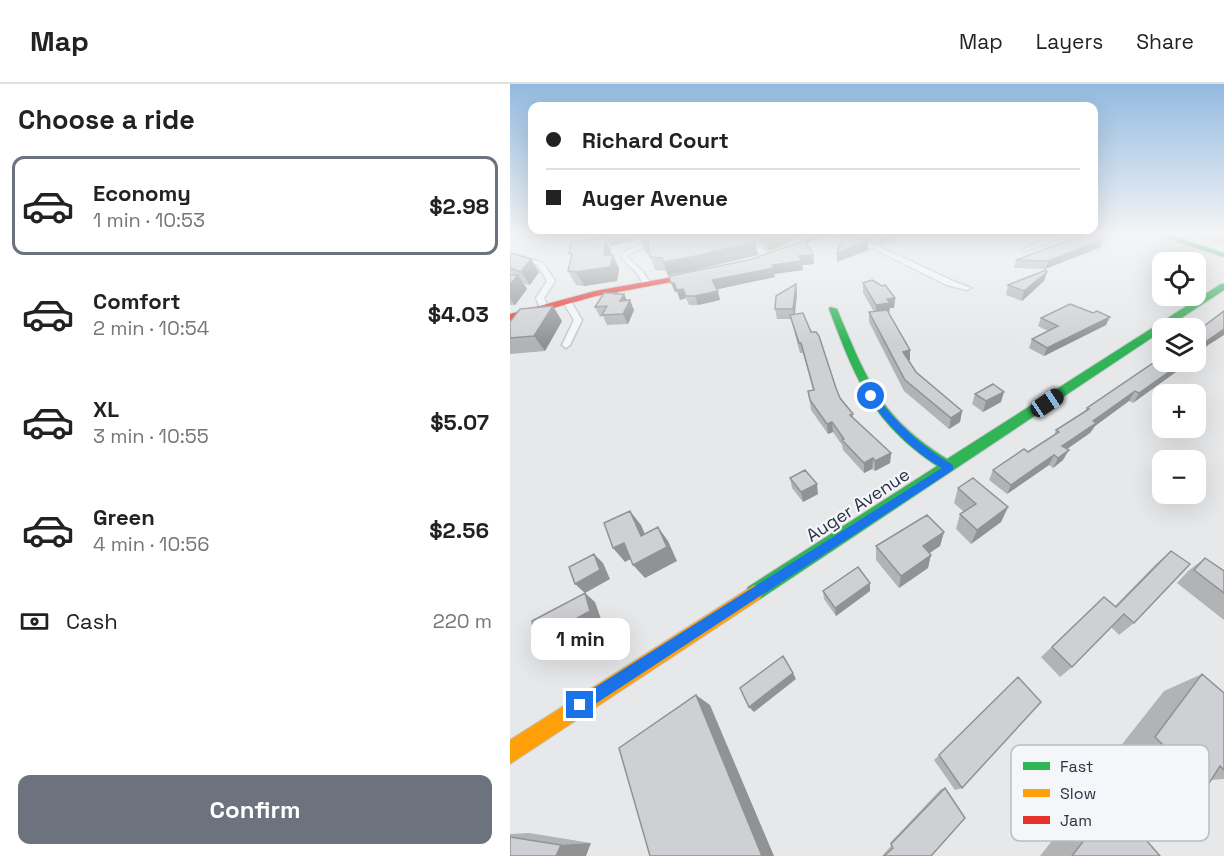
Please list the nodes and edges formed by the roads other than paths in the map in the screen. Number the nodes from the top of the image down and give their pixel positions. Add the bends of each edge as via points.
1 (545, 271) edge
2 (639, 271) edge
3 (925, 271) edge
4 (708, 272) edge
5 (647, 284) junction
6 (1224, 286) edge
7 (967, 288) dead end
8 (567, 302) junction
9 (544, 308) junction
10 (833, 309) dead end
11 (510, 316) edge
12 (566, 345) dead end
13 (949, 467) junction
14 (510, 753) edge

1 - 9 street via 551,281 540,298
2 - 5 street
3 - 7 street
4 - 5 street
5 - 8 street
6 - 13 street, Auger Avenue
8 - 9 street
8 - 12 street via 578,320
9 - 11 street
10 - 13 street via 876,406 933,458
13 - 14 street, Auger Avenue

